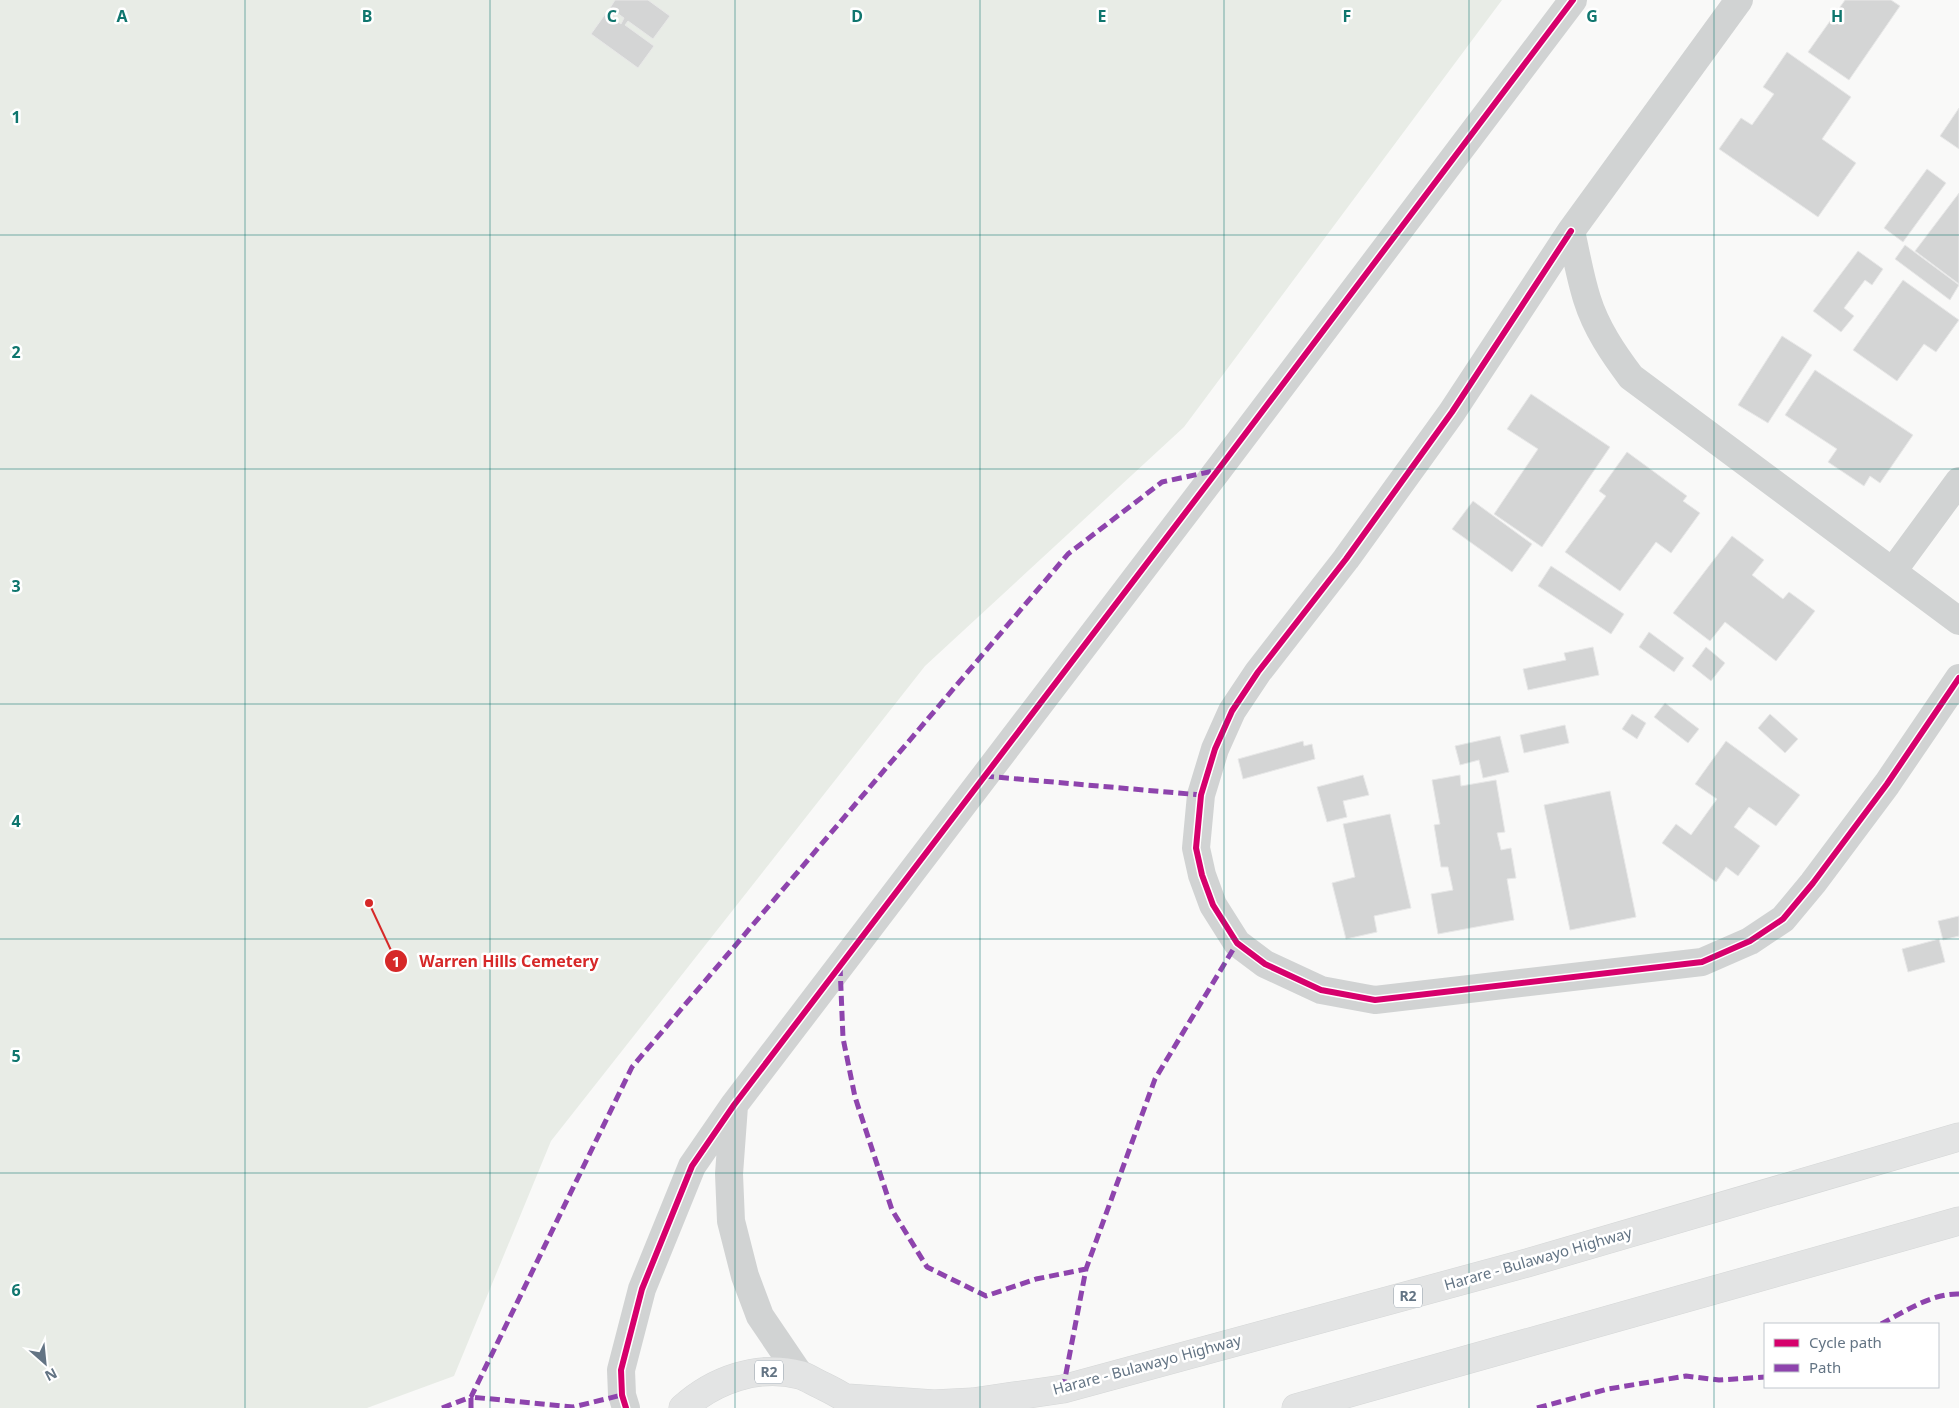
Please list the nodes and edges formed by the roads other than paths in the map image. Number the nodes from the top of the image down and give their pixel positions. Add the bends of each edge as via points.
1 (1573, 0) edge
2 (1739, 0) edge
3 (1571, 231) junction
4 (1959, 481) edge
5 (1893, 571) junction
6 (1959, 621) edge
7 (1959, 678) edge
8 (734, 1105) junction
9 (1959, 1137) edge
10 (1959, 1221) edge
11 (800, 1375) junction
12 (852, 1403) edge
13 (626, 1408) edge
14 (682, 1408) edge
15 (1296, 1408) edge

1 - 8 street
2 - 3 street
3 - 5 street via 1587,300 1612,352 1631,378
3 - 7 street via 1452,412 1232,711 1215,749 1201,795 1196,848 1213,905 1237,943 1265,964 1321,990 1375,1000 1702,962 1750,941 1783,919 1887,784
4 - 5 street
5 - 6 street
8 - 11 street via 729,1174 731,1221 745,1276 760,1316
8 - 13 street via 692,1166 642,1289 621,1370
9 - 12 highway, Harare - Bulawayo Highway / R2 via 1527,1263 1063,1389 954,1403
10 - 15 highway
11 - 12 highway, Harare - Bulawayo Highway / R2
11 - 14 highway, Harare - Bulawayo Highway / R2 via 765,1372 730,1378 698,1394

